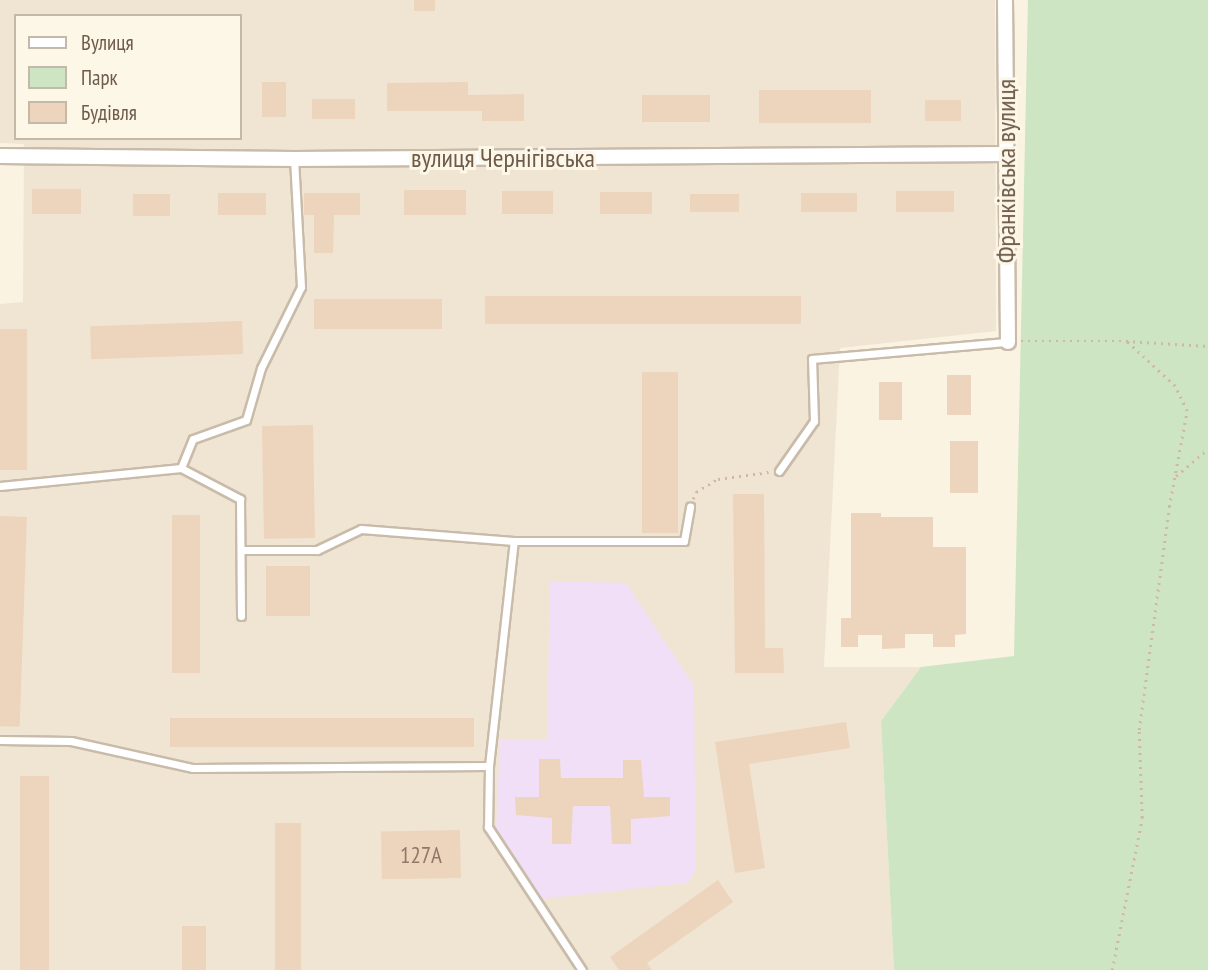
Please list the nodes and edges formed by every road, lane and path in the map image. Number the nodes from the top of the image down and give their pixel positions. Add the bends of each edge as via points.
1 (1005, 0) edge
2 (1006, 154) junction
3 (0, 156) edge
4 (294, 159) junction
5 (1126, 341) junction
6 (1008, 342) junction
7 (1208, 345) edge
8 (1208, 449) edge
9 (181, 468) junction
10 (779, 471) joint
11 (1175, 477) junction
12 (0, 486) edge
13 (690, 507) joint
14 (514, 541) junction
15 (242, 550) junction
16 (241, 616) dead end
17 (0, 740) edge
18 (489, 766) junction
19 (582, 970) edge
20 (1112, 970) edge

1 - 2 street, Франківська вулиця
2 - 4 street, вулиця Чернігівська
2 - 6 street, Франківська вулиця
3 - 4 street, вулиця Чернігівська
4 - 9 lane via 301,288 261,368 246,420 192,439
5 - 6 path
5 - 7 path
5 - 11 path via 1175,386 1187,411
6 - 10 lane via 812,359 814,421
8 - 11 path
9 - 12 lane
9 - 15 lane via 240,499
10 - 13 path via 718,479 696,492
11 - 20 path via 1139,730 1142,818
13 - 14 lane via 684,541
14 - 15 lane via 361,529 317,550
14 - 18 lane
15 - 16 lane
17 - 18 lane via 71,741 193,768
18 - 19 lane via 488,827

